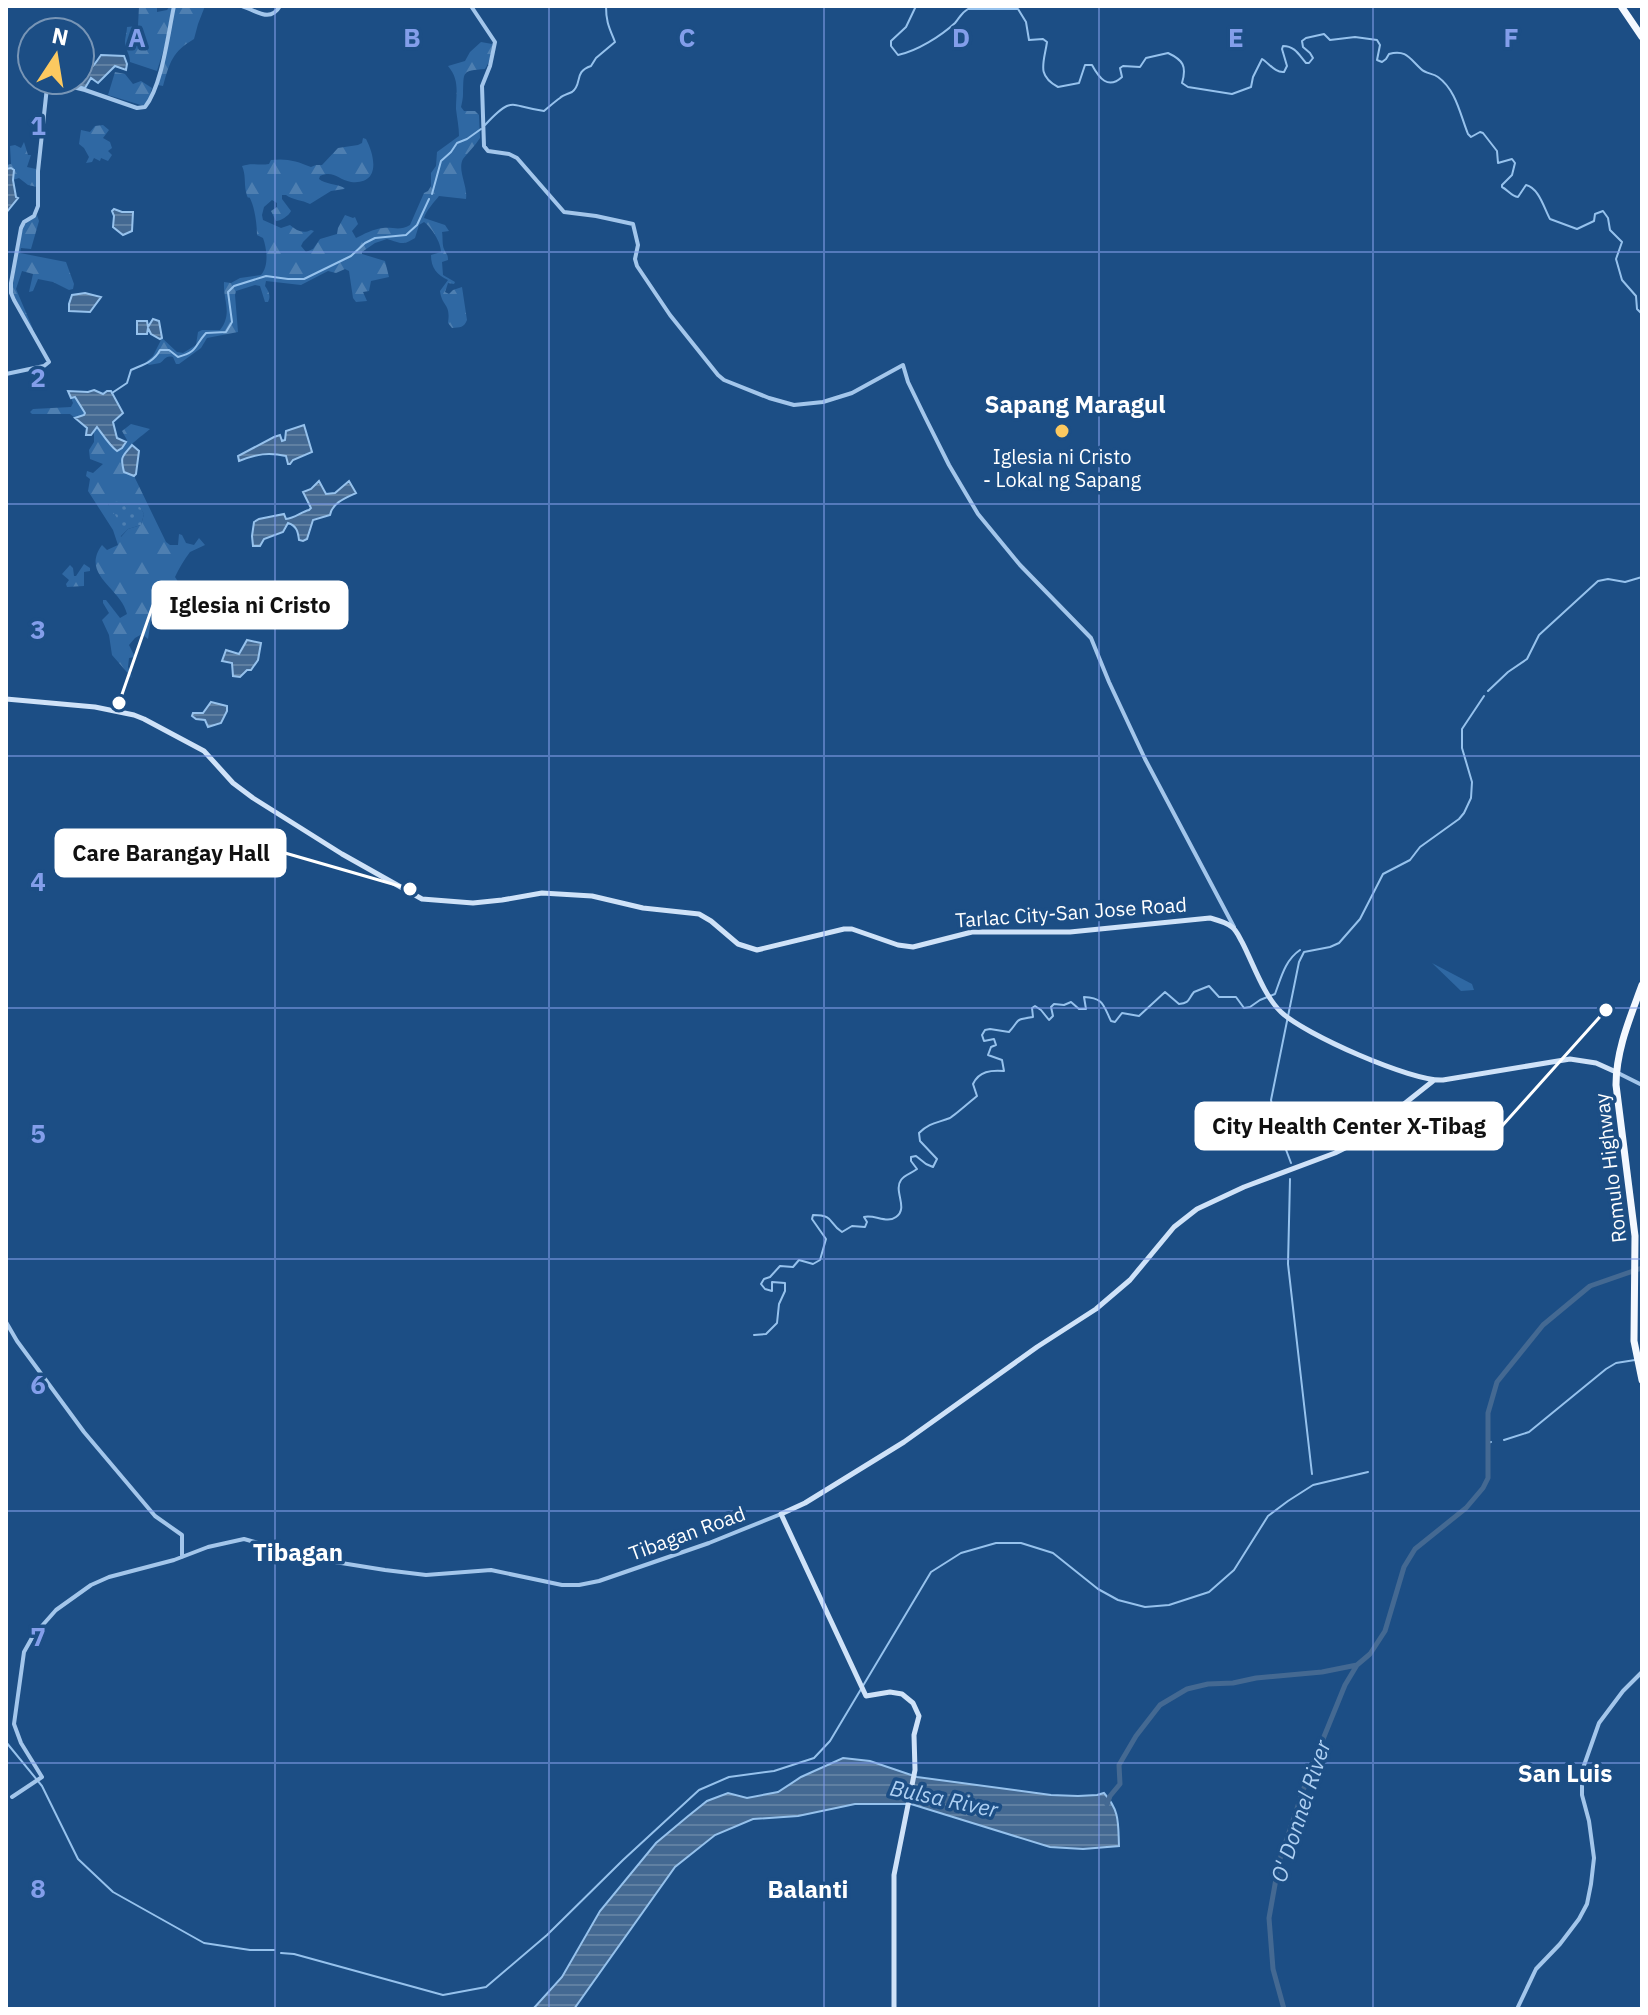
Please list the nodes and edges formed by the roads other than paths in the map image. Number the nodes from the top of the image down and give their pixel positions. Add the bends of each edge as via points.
1 (174, 6) edge
2 (242, 6) edge
3 (280, 6) edge
4 (471, 6) edge
5 (1621, 6) edge
6 (1642, 37) edge
7 (6, 374) edge
8 (6, 699) edge
9 (1235, 929) junction
10 (1642, 985) edge
11 (1616, 1072) junction
12 (1434, 1081) junction
13 (1642, 1085) edge
14 (1637, 1315) edge
15 (6, 1322) edge
16 (1642, 1380) edge
17 (781, 1514) junction
18 (182, 1557) junction
19 (1642, 1672) edge
20 (12, 1797) dead end
21 (893, 2009) edge
22 (1517, 2009) edge

1 - 7 street via 157,82 144,108 53,82 47,87 38,206 21,228 11,288 49,363
2 - 3 street via 269,16
4 - 9 street via 495,42 481,88 486,149 517,158 564,212 633,224 637,266 721,378 781,403 810,404 852,393 903,365 921,411 978,514 1093,640 1145,759
5 - 6 highway
8 - 9 main road, Tarlac City-San Jose Road via 95,707 144,719 204,751 253,798 422,899 474,903 542,893 592,896 699,914 738,944 757,950 844,929 913,947 972,932 1070,932 1201,918
9 - 12 main road via 1272,1000 1288,1017 1350,1051
10 - 11 highway, Romulo Highway
11 - 12 main road via 1570,1059
11 - 13 street
11 - 14 highway, Romulo Highway via 1634,1223
12 - 17 main road, Tibagan Road via 1355,1143 1197,1209 1174,1227 1131,1280 1096,1309 914,1435
14 - 16 highway, Romulo Highway
15 - 18 street via 84,1432 155,1516 182,1535
17 - 18 street, Tibagan Road via 574,1586 491,1570 426,1575 385,1570 310,1558 247,1539
17 - 21 main road via 866,1696 902,1694 919,1716 915,1770 892,1883
18 - 20 street, Tibagan Road via 91,1585 56,1610 33,1636 23,1656 14,1724 42,1777
19 - 22 street via 1599,1723 1582,1771 1594,1858 1587,1904 1536,1969

